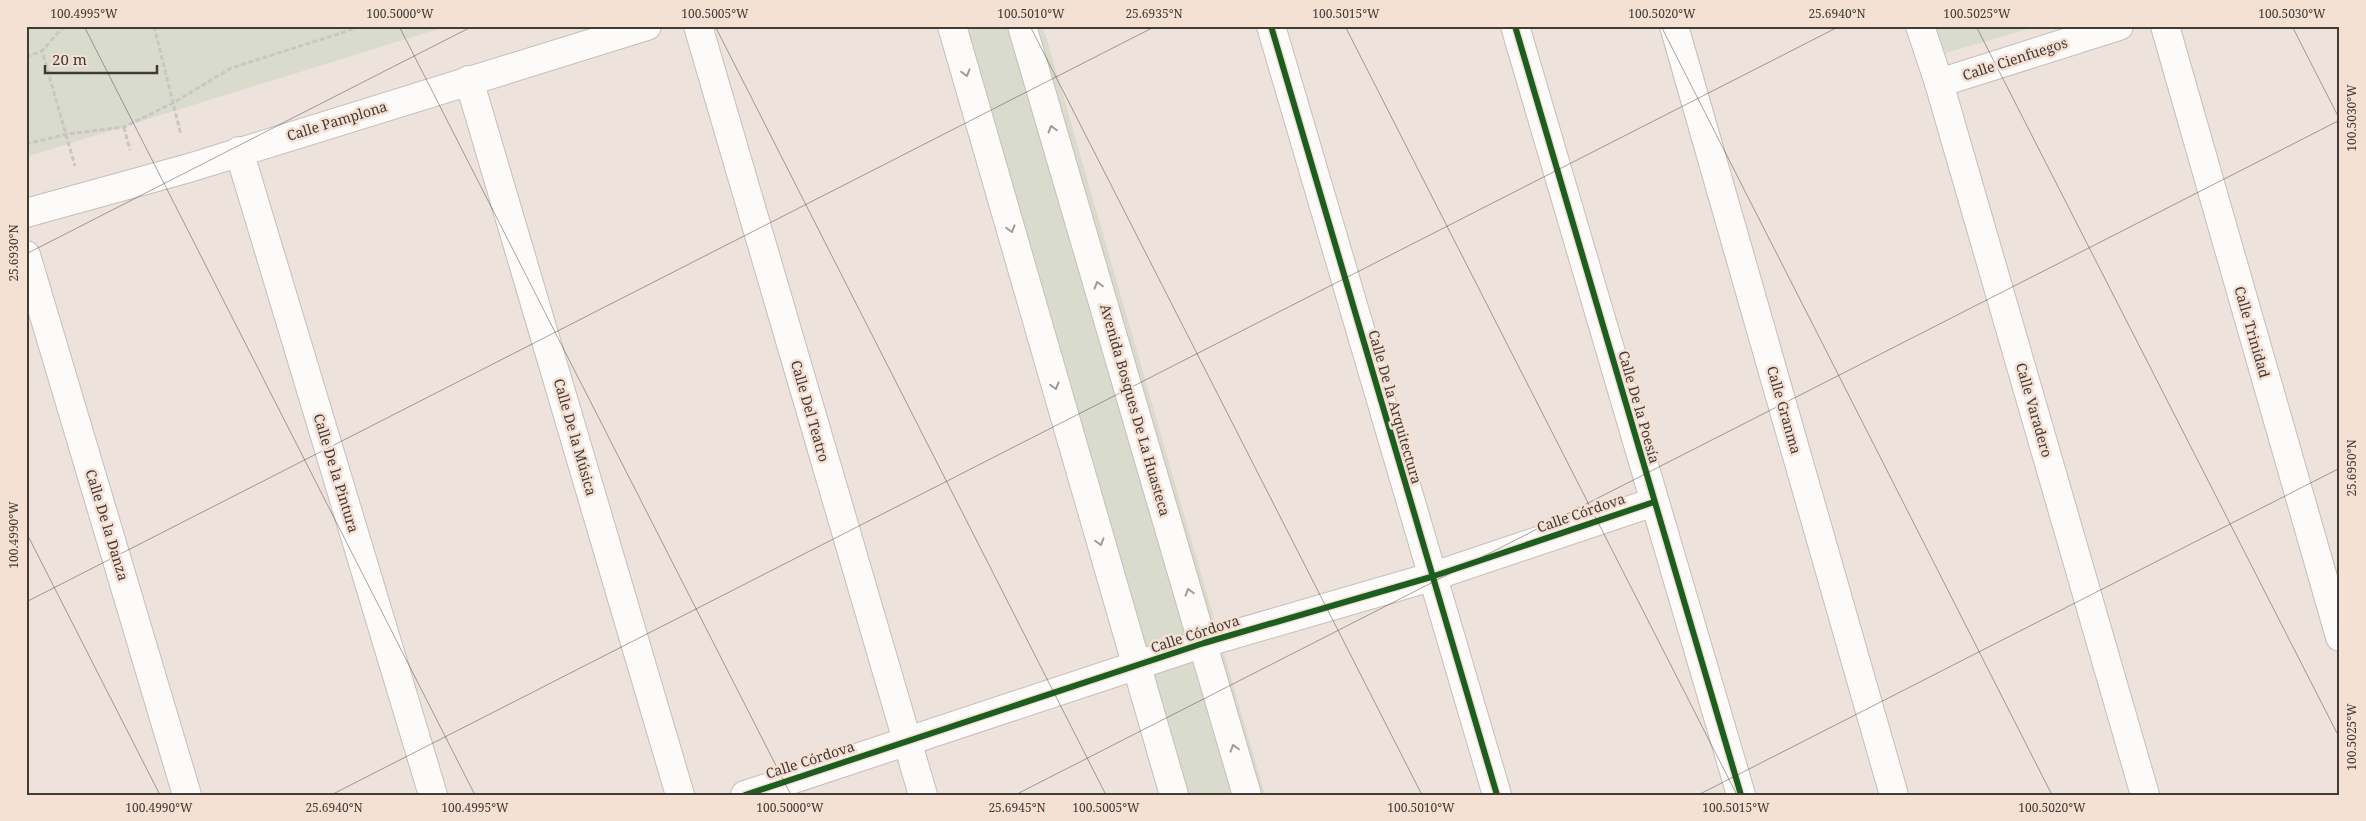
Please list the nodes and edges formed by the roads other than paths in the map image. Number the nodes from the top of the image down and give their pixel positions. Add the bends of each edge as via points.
1 (646, 26) edge
2 (698, 26) edge
3 (952, 26) edge
4 (1022, 26) edge
5 (1271, 26) edge
6 (1515, 26) edge
7 (1674, 26) edge
8 (1920, 26) edge
9 (2119, 26) edge
10 (2165, 26) edge
11 (469, 80) junction
12 (1939, 84) junction
13 (239, 151) junction
14 (26, 213) edge
15 (26, 255) edge
16 (1654, 502) junction
17 (1431, 577) junction
18 (2340, 637) edge
19 (1204, 643) junction
20 (1136, 667) junction
21 (907, 742) junction
22 (187, 795) edge
23 (433, 795) edge
24 (680, 795) edge
25 (745, 795) edge
26 (923, 795) edge
27 (1174, 795) edge
28 (1247, 795) edge
29 (1497, 795) edge
30 (1741, 795) edge
31 (1894, 795) edge
32 (2145, 795) edge

1 - 11 street, Calle Pamplona
2 - 21 street, Calle Del Teatro
3 -> 20 street
19 -> 4 street, Avenida Bosques De La Huasteca
5 - 17 street, Calle De la Arquitectura
6 - 16 street, Calle De la Poesía
7 - 31 street, Calle Granma
8 - 12 street, Calle Varadero
9 - 12 street, Calle Cienfuegos
10 - 18 street, Calle Trinidad
11 - 13 street, Calle Pamplona
11 - 24 street, Calle De la Música
12 - 32 street, Calle Varadero
13 - 14 street, Calle Pamplona
13 - 23 street, Calle De la Pintura
15 - 22 street, Calle De la Danza
16 - 17 street, Calle Córdova
16 - 30 street, Calle De la Poesía
17 - 19 street, Calle Córdova
17 - 29 street, Calle De la Arquitectura
19 - 20 street, Calle Córdova
28 -> 19 street, Avenida Bosques De La Huasteca
20 - 21 street, Calle Córdova
20 - 27 street
21 - 25 street, Calle Córdova
21 - 26 street, Calle Del Teatro

